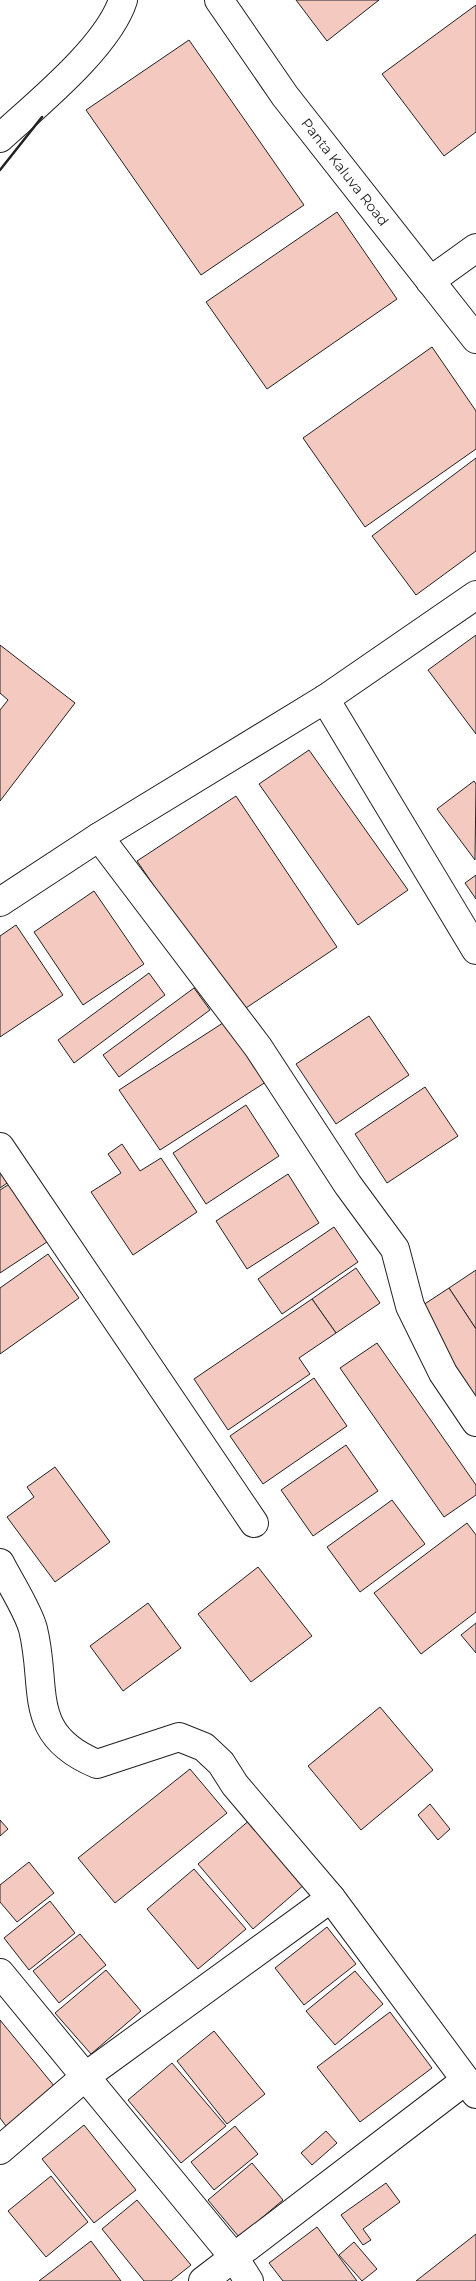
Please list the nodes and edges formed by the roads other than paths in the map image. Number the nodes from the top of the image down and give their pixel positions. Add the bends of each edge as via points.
1 (123, 0) edge
2 (220, 0) edge
3 (0, 138) edge
4 (476, 248) edge
5 (430, 281) junction
6 (476, 340) edge
7 (476, 595) edge
8 (325, 699) junction
9 (99, 837) junction
10 (0, 902) edge
11 (476, 950) edge
12 (0, 1147) edge
13 (476, 1422) edge
14 (254, 1523) dead end
15 (0, 1563) edge
16 (330, 1898) junction
17 (5, 1990) edge
18 (86, 2076) junction
19 (471, 2087) edge
20 (0, 2150) edge
21 (233, 2256) junction
22 (203, 2281) edge
23 (249, 2281) edge

1 - 3 street via 118,17 108,31 53,90
2 - 5 street, Panta Kaluva Road via 285,96
4 - 5 street
5 - 6 street, Panta Kaluva Road
7 - 8 street
8 - 9 street
8 - 11 street
9 - 10 street
9 - 13 street via 258,1047 348,1186 395,1249 410,1306 443,1373
12 - 14 street
15 - 16 street via 32,1627 44,1718 64,1745 97,1764 179,1736 204,1747 221,1763 235,1785
16 - 18 street
16 - 19 street
17 - 18 street
18 - 20 street
18 - 21 street
19 - 21 street
21 - 22 street
21 - 23 street

